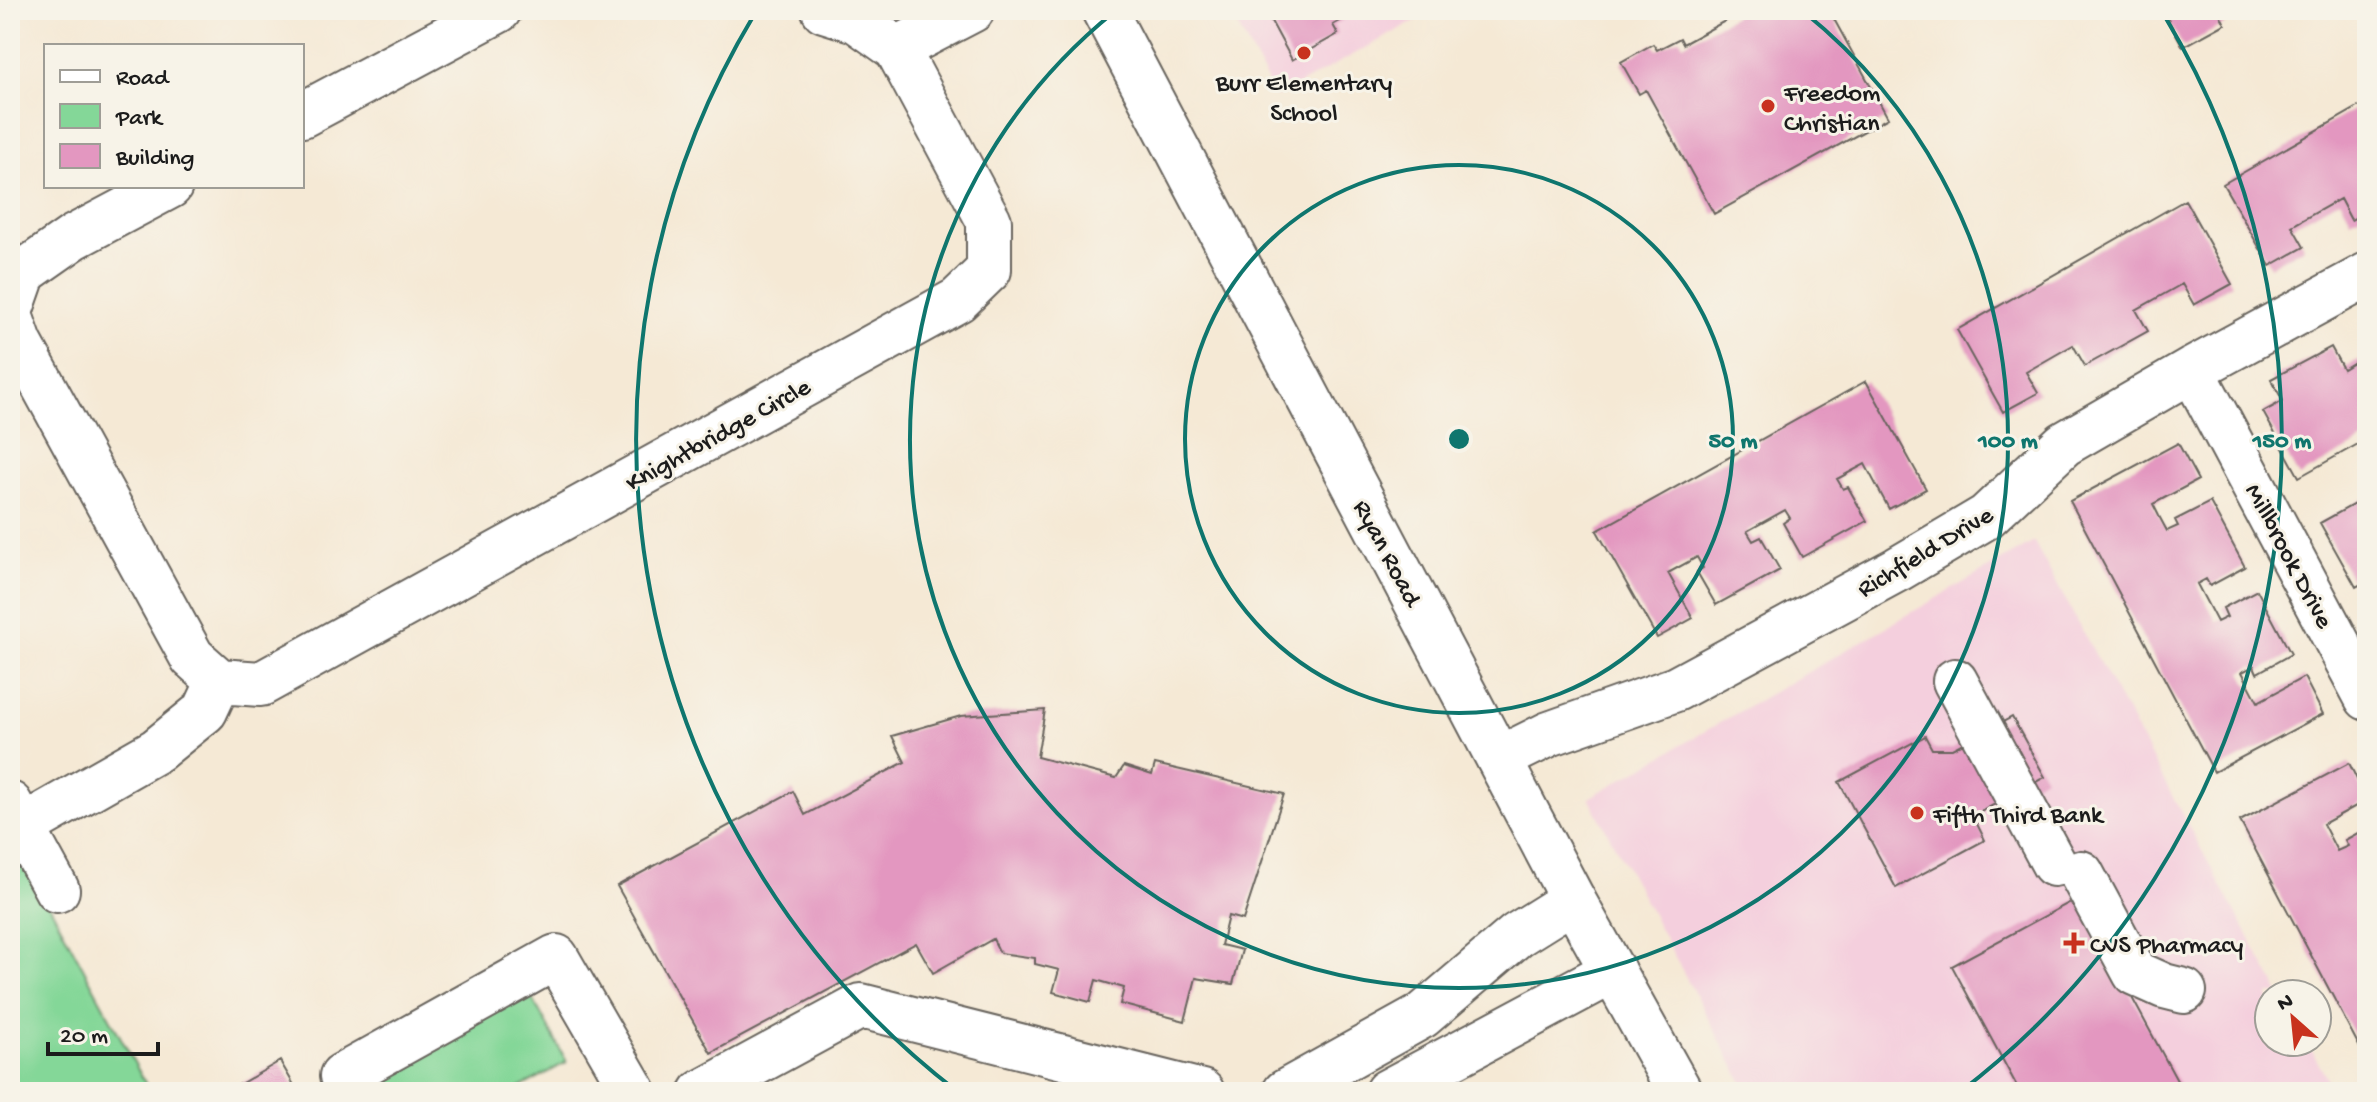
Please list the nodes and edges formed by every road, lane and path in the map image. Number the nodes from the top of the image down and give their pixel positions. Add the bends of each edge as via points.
1 (499, 10) edge
2 (972, 10) edge
3 (1104, 10) edge
4 (851, 13) edge
5 (897, 49) junction
6 (304, 114) edge
7 (166, 188) edge
8 (2367, 275) edge
9 (10, 314) edge
10 (2192, 370) junction
11 (219, 681) junction
12 (1955, 681) dead end
13 (2363, 681) edge
14 (1499, 759) junction
15 (16, 815) edge
16 (57, 890) dead end
17 (1573, 900) junction
18 (1613, 971) junction
19 (2184, 991) dead end
20 (1422, 1016) junction
21 (1454, 1076) edge
22 (1671, 1089) edge
23 (350, 1092) edge
24 (634, 1092) edge
25 (702, 1092) edge
26 (1202, 1092) edge
27 (1285, 1092) edge
28 (1387, 1092) edge

1 - 6 street
2 - 5 street
3 - 14 street, Ryan Road
4 - 5 street, Knightbridge Circle
5 - 11 street, Knightbridge Circle via 989,221 989,270 958,300 261,684
7 - 9 street via 74,237 24,272
8 - 10 street, Richfield Drive
9 - 11 street via 20,343 192,657
10 - 13 street, Millbrook Drive
10 - 14 street, Richfield Drive via 2064,444 1986,517 1898,569 1676,689 1549,734
11 - 15 street via 205,711 157,750
12 - 19 street via 2135,973
14 - 17 street, Ryan Road
15 - 16 street
17 - 18 street, Ryan Road
17 - 20 street via 1517,935
18 - 21 street
18 - 22 street, Ryan Road
20 - 21 street
20 - 27 street
21 - 28 street
23 - 24 street via 342,1076 556,957
25 - 26 street via 861,1006

